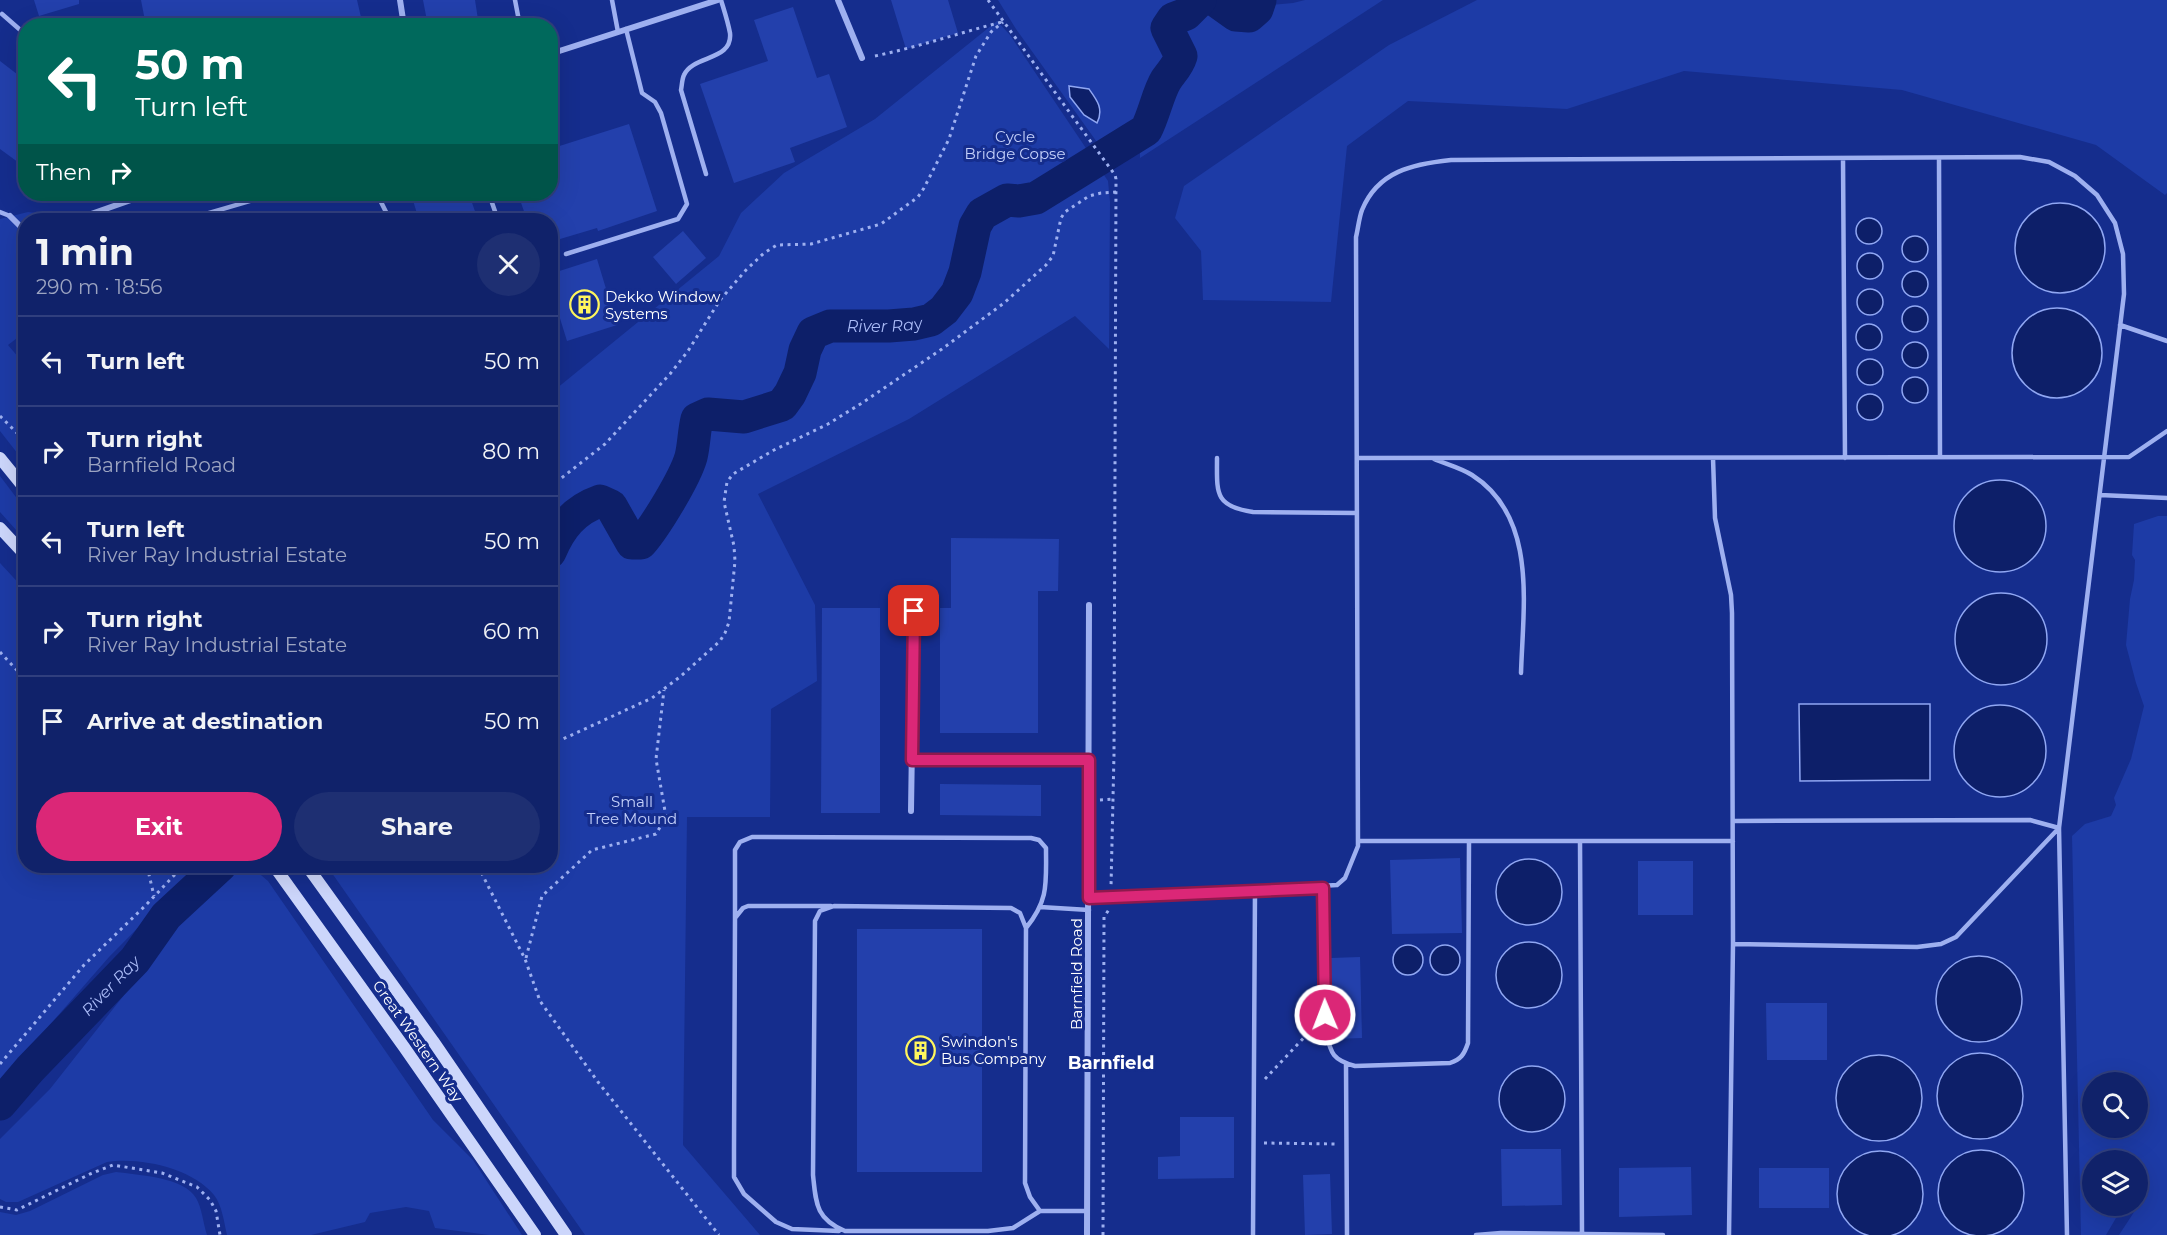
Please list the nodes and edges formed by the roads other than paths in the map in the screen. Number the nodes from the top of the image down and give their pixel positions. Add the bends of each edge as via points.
1 (400, 0) edge
2 (514, 0) edge
3 (612, 0) edge
4 (716, 0) edge
5 (838, 0) edge
6 (2, 14) dead end
7 (403, 18) edge
8 (518, 18) edge
9 (18, 28) edge
10 (626, 29) junction
11 (618, 32) junction
12 (558, 51) edge
13 (862, 58) road end
14 (1843, 158) junction
15 (1939, 158) junction
16 (706, 174) dead end
17 (124, 201) edge
18 (250, 201) edge
19 (0, 212) edge
20 (93, 213) edge
21 (209, 213) edge
22 (10, 216) joint
23 (18, 224) edge
24 (566, 254) dead end
25 (2120, 324) junction
26 (2167, 341) edge
27 (2167, 431) edge
28 (1940, 457) junction
29 (2104, 457) junction
30 (0, 458) edge
31 (1217, 458) dead end
32 (1357, 458) junction
33 (1431, 458) junction
34 (1713, 458) junction
35 (1845, 458) junction
36 (18, 480) edge
37 (2100, 495) junction
38 (2167, 498) edge
39 (1357, 513) junction
40 (0, 528) edge
41 (18, 547) edge
42 (1089, 605) dead end
43 (914, 611) dead end
44 (1521, 674) dead end
45 (912, 760) junction
46 (1089, 760) junction
47 (911, 811) dead end
48 (1733, 821) junction
49 (2060, 828) junction
50 (1358, 841) junction
51 (1468, 841) junction
52 (1580, 841) junction
53 (1733, 841) junction
54 (279, 873) edge
55 (312, 873) edge
56 (1323, 888) junction
57 (1255, 890) junction
58 (1089, 898) junction
59 (834, 906) junction
60 (1040, 907) junction
61 (1089, 910) junction
62 (735, 918) junction
63 (1026, 928) junction
64 (1734, 944) junction
65 (1346, 1064) junction
66 (1040, 1211) junction
67 (1087, 1211) junction
68 (845, 1231) junction
69 (1582, 1234) edge
70 (535, 1235) edge
71 (566, 1235) edge
72 (1087, 1235) edge
73 (1253, 1235) edge
74 (1347, 1235) edge
75 (1476, 1235) edge
76 (1639, 1235) edge
77 (1663, 1235) edge
78 (1729, 1235) edge
79 (2067, 1235) edge

1 - 7 street
2 - 8 lane
3 - 11 lane
4 - 10 street
4 - 16 lane via 730,42 722,52 691,67 681,90
5 - 13 street
6 - 9 lane
10 - 11 street
10 - 24 lane via 642,93 655,102 661,113 687,204 678,219
11 - 12 street
14 - 15 lane
14 - 32 lane via 1451,160 1420,164 1385,178 1361,211 1356,237
14 - 35 lane
15 - 25 lane via 2020,157 2049,162 2097,195 2115,223 2123,254
15 - 28 lane
17 - 20 street
18 - 21 lane
19 - 22 lane
22 - 23 street
25 - 26 lane
25 - 29 lane
27 - 29 lane via 2129,457
28 - 29 lane
28 - 35 lane
29 - 37 lane
30 - 36 main road
31 - 39 lane via 1217,488 1224,502 1236,509
32 - 33 lane
32 - 39 lane
33 - 34 lane
33 - 44 lane via 1470,473 1492,490 1509,516 1519,545 1523,575
34 - 35 lane
34 - 48 lane via 1714,518 1731,595
37 - 38 lane
37 - 49 lane
39 - 50 lane
40 - 41 main road
42 - 46 street, Barnfield Road
43 - 45 street
45 - 46 street
45 - 47 street
46 - 58 street, Barnfield Road
48 - 49 lane via 2030,820
48 - 53 lane
49 - 64 lane via 1956,937 1941,944
49 - 79 lane
50 - 51 lane
50 - 56 lane via 1345,878
51 - 52 lane
51 - 65 lane via 1465,1053 1460,1060 1450,1063
52 - 53 lane
52 - 69 lane
53 - 64 lane
54 - 70 main road, Great Western Way
55 - 71 main road, Great Western Way
56 - 57 lane
56 - 65 lane via 1326,1033 1331,1052
57 - 58 lane
57 - 73 lane
58 - 61 street, Barnfield Road
59 - 62 lane via 748,906
59 - 63 lane via 1011,908 1020,913
59 - 68 lane via 820,911 815,921 813,1175 819,1212 831,1225
60 - 61 lane
60 - 62 lane via 1045,889 1046,849 1039,840 1031,838 752,837 740,842 735,850
60 - 63 lane
61 - 67 street, Barnfield Road
62 - 68 lane via 734,1177 744,1194 776,1222 792,1228
63 - 66 lane via 1024,1183
64 - 78 lane
65 - 74 lane
66 - 67 lane
66 - 68 lane via 1012,1228 988,1231
67 - 72 street, Barnfield Road
69 - 75 lane
69 - 76 lane
76 - 77 lane

